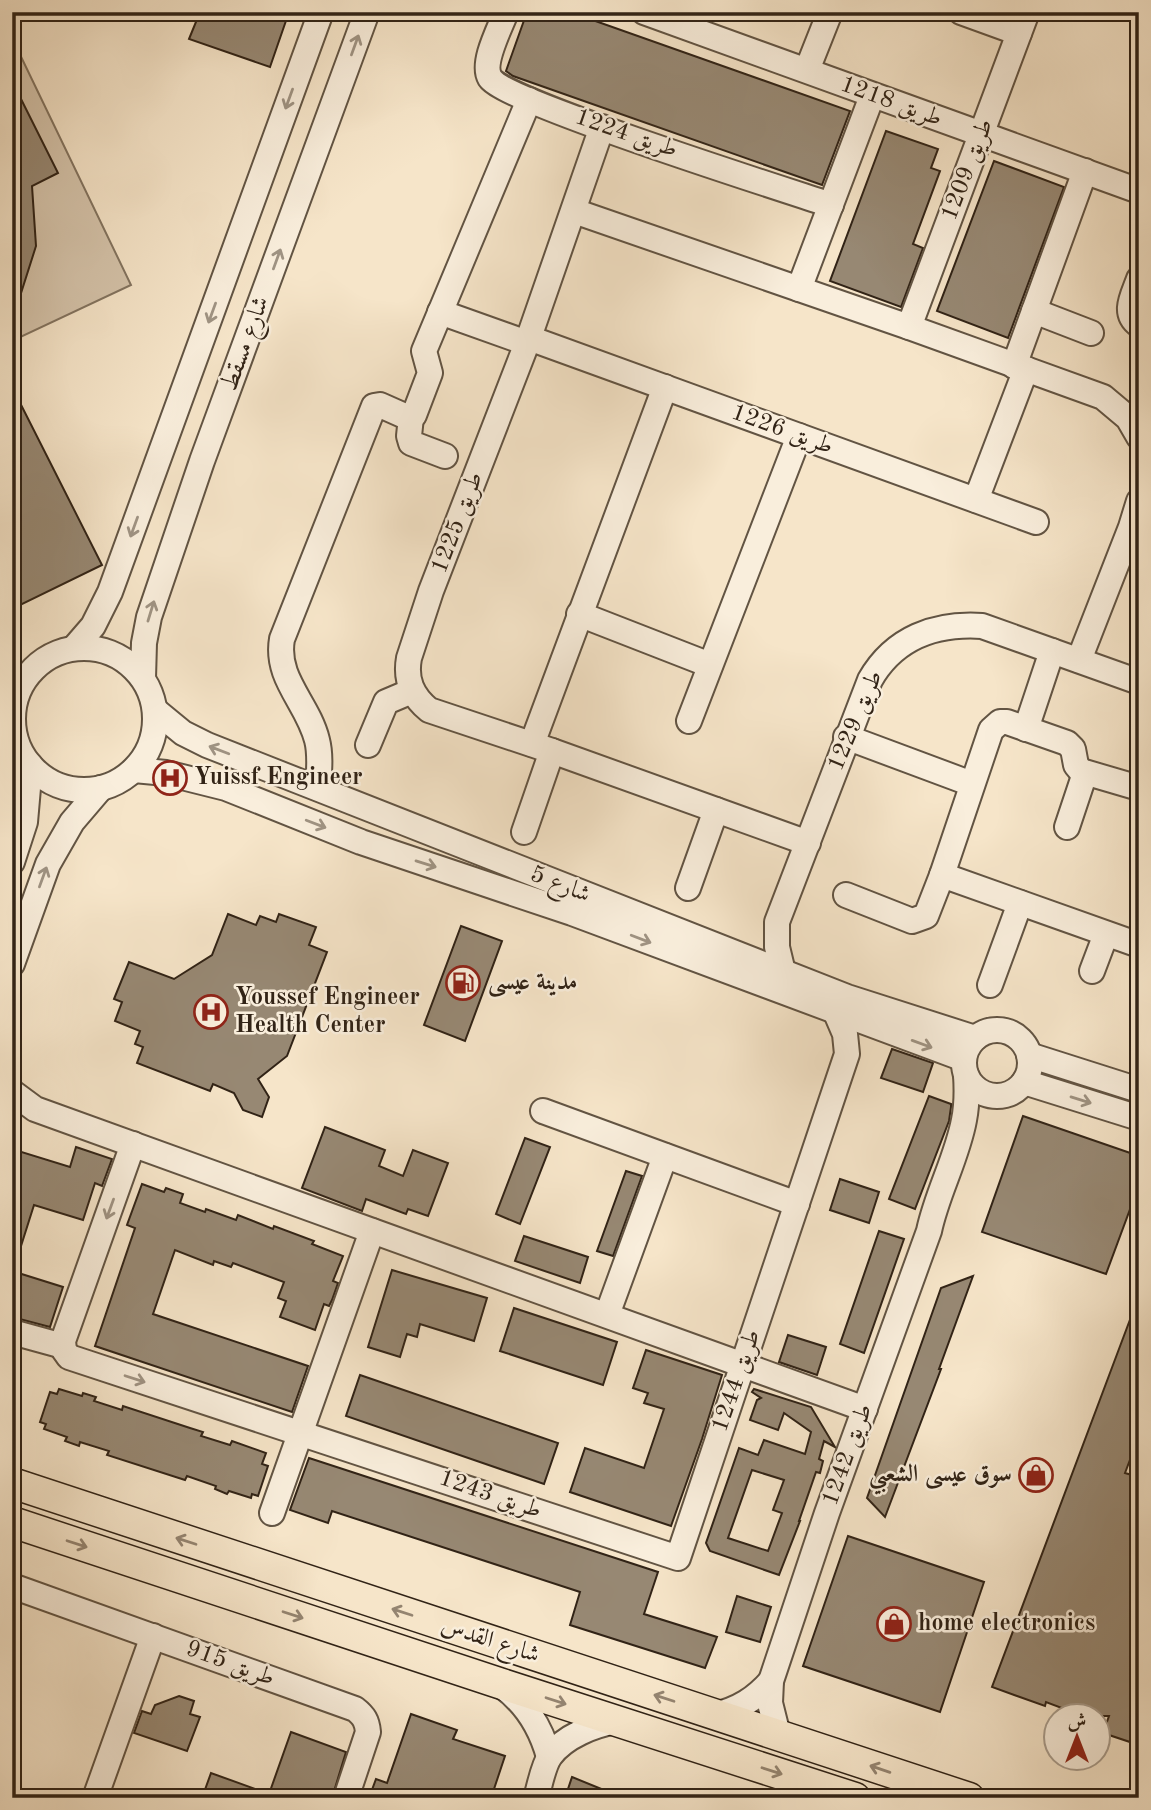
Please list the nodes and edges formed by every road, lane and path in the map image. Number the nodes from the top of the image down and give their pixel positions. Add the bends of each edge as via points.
1 (321, 12) edge
2 (367, 12) edge
3 (506, 12) edge
4 (644, 12) edge
5 (830, 12) edge
6 (961, 12) edge
7 (700, 21) edge
8 (1023, 23) edge
9 (807, 70) junction
10 (872, 96) junction
11 (529, 100) junction
12 (602, 127) junction
13 (981, 135) junction
14 (1085, 171) junction
15 (1139, 191) edge
16 (831, 205) junction
17 (574, 211) junction
18 (1139, 279) edge
19 (799, 289) junction
20 (1034, 311) junction
21 (440, 312) junction
22 (1135, 322) edge
23 (909, 327) junction
24 (1091, 333) dead end
25 (528, 341) junction
26 (1020, 368) junction
27 (664, 387) junction
28 (411, 417) junction
29 (799, 436) junction
30 (1139, 437) edge
31 (445, 456) dead end
32 (976, 500) junction
33 (1139, 501) edge
34 (1036, 522) dead end
35 (1135, 528) edge
36 (579, 614) junction
37 (74, 648) junction
38 (1052, 651) junction
39 (1079, 660) junction
40 (24, 664) edge
41 (710, 665) junction
42 (143, 678) junction
43 (1139, 682) edge
44 (412, 691) junction
45 (155, 710) junction
46 (307, 717) junction
47 (689, 721) dead end
48 (13, 728) edge
49 (1026, 729) junction
50 (846, 737) junction
51 (368, 746) dead end
52 (542, 748) junction
53 (30, 765) junction
54 (134, 770) junction
55 (1086, 773) junction
56 (282, 774) junction
57 (972, 784) junction
58 (101, 788) junction
59 (226, 789) junction
60 (317, 789) junction
61 (1139, 789) edge
62 (716, 810) junction
63 (1067, 827) dead end
64 (524, 832) dead end
65 (808, 843) junction
66 (12, 862) edge
67 (942, 875) junction
68 (688, 888) dead end
69 (846, 895) dead end
70 (1020, 903) junction
71 (777, 922) junction
72 (1106, 934) junction
73 (1139, 945) edge
74 (739, 956) junction
75 (12, 964) edge
76 (1093, 971) dead end
77 (783, 972) junction
78 (990, 985) dead end
79 (836, 1013) junction
80 (881, 1029) junction
81 (846, 1054) junction
82 (1029, 1055) junction
83 (968, 1057) junction
84 (1014, 1089) junction
85 (1139, 1090) edge
86 (12, 1092) edge
87 (24, 1109) edge
88 (543, 1111) dead end
89 (1139, 1118) edge
90 (133, 1144) junction
91 (665, 1156) junction
92 (797, 1204) junction
93 (372, 1231) junction
94 (929, 1231) junction
95 (607, 1315) junction
96 (12, 1332) edge
97 (63, 1346) junction
98 (743, 1365) junction
99 (865, 1409) junction
100 (302, 1432) junction
101 (12, 1483) edge
102 (272, 1513) dead end
103 (12, 1522) edge
104 (678, 1558) joint
105 (12, 1586) edge
106 (153, 1636) junction
107 (771, 1681) junction
108 (499, 1683) junction
109 (715, 1715) junction
110 (617, 1721) junction
111 (778, 1735) junction
112 (549, 1757) junction
113 (95, 1798) edge
114 (346, 1798) edge
115 (536, 1798) edge
116 (855, 1798) edge
117 (969, 1798) edge

1 -> 37 street, شارع مسقط via 110,592 93,626
42 -> 2 street, شارع مسقط via 149,617
3 - 11 street, طريق 1224 via 488,73 497,85
4 - 7 street, طريق 1218
5 - 9 street
6 - 8 street
7 - 9 street, طريق 1218
8 - 13 street, طريق 1209
9 - 10 street, طريق 1218
10 - 13 street, طريق 1218
10 - 16 street
11 - 12 street, طريق 1224
11 - 21 street
12 - 16 street, طريق 1224
12 - 17 street, طريق 1225
13 - 14 street, طريق 1218
13 - 23 street, طريق 1209
14 - 15 street, طريق 1218
14 - 20 street
16 - 19 street
17 - 19 street
17 - 25 street, طريق 1225
18 - 22 street via 1129,309
19 - 23 street
20 - 24 street
20 - 26 street
21 - 25 street, طريق 1226
21 - 28 street via 424,351 430,373
23 - 26 street
25 - 27 street, طريق 1226
25 - 44 street, طريق 1225 via 409,658
26 - 30 street via 1103,397 1128,418
26 - 32 street
27 - 29 street, طريق 1226
27 - 36 street
28 - 31 street via 411,443
28 - 46 street via 374,407 282,639 284,671
29 - 32 street, طريق 1226
29 - 41 street
32 - 34 street, طريق 1226
33 - 35 street
35 - 39 street
36 - 41 street
36 - 52 street
37 - 40 street
37 - 42 street via 113,654
38 - 39 street, طريق 1229
38 - 49 street
38 - 50 street, طريق 1229 via 982,626 923,632 878,665
39 - 43 street, طريق 1229
40 - 48 street via 25,679 17,694
41 - 47 street
42 - 45 street
44 - 51 street via 386,702
44 - 52 street via 429,710
45 - 54 street via 154,736
56 -> 45 street, شارع 5 via 183,733
46 - 56 street via 310,746 298,763
46 - 60 street via 317,740
48 - 53 street
49 - 55 street via 1071,746 1076,765
49 - 57 street via 1004,721 993,726
50 - 57 street
50 - 65 street, طريق 1229
52 - 62 street
52 - 64 street
53 - 58 street via 63,787
53 - 66 street via 25,822
54 - 58 street
54 - 59 street, شارع 5 via 166,773
55 - 61 street
55 - 63 street
56 - 60 street, شارع 5
57 - 67 street
75 -> 58 street via 48,864 72,822
59 - 60 street via 242,783 294,799
59 -> 79 street, شارع 5
60 - 74 street, شارع 5
62 - 65 street
62 - 68 street
65 - 71 street, طريق 1229
67 - 69 street via 929,912 917,921
67 - 70 street
70 - 72 street
70 - 78 street
71 - 74 street, طريق 1229
71 - 77 street, طريق 1229
72 - 73 street
72 - 76 street
74 - 77 street, شارع 5
77 - 83 street, شارع 5 via 847,997
79 - 80 street, شارع 5
79 - 81 street, طريق 1244 via 845,1034
80 - 81 street
80 -> 83 street, شارع 5
81 - 92 street, طريق 1244
82 - 83 street via 1011,1033 992,1030
82 - 84 street via 1028,1074
82 - 85 street
83 - 84 street via 972,1085 982,1092 993,1096
83 - 94 street, طريق 1242 via 964,1120
84 -> 89 street
84 - 94 street, طريق 1242 via 984,1112 946,1208
86 - 87 street
87 - 90 street
88 - 91 street
90 - 93 street
90 -> 97 street
91 - 92 street
91 - 95 street
92 - 98 street, طريق 1244
93 - 95 street
93 - 100 street
94 - 99 street, طريق 1242
95 - 98 street
96 - 97 street, طريق 1243
97 -> 100 street, طريق 1243 via 72,1359
98 - 99 street
98 - 104 street, طريق 1244
99 - 107 street, طريق 1242
100 - 102 street
100 - 104 street, طريق 1243
109 -> 101 main road, شارع القدس
103 -> 108 main road, شارع القدس
105 - 106 street, طريق 915
106 - 113 street
106 - 114 street, طريق 915 via 363,1715 368,1732
107 - 109 street, طريق 1242 via 752,1700
107 - 111 street, طريق 1242 via 770,1703
108 -> 110 main road, شارع القدس
108 - 112 street via 526,1707
109 - 111 main road, شارع القدس
110 - 112 street via 567,1741
110 -> 116 main road, شارع القدس
117 -> 111 main road, شارع القدس
112 - 115 street

